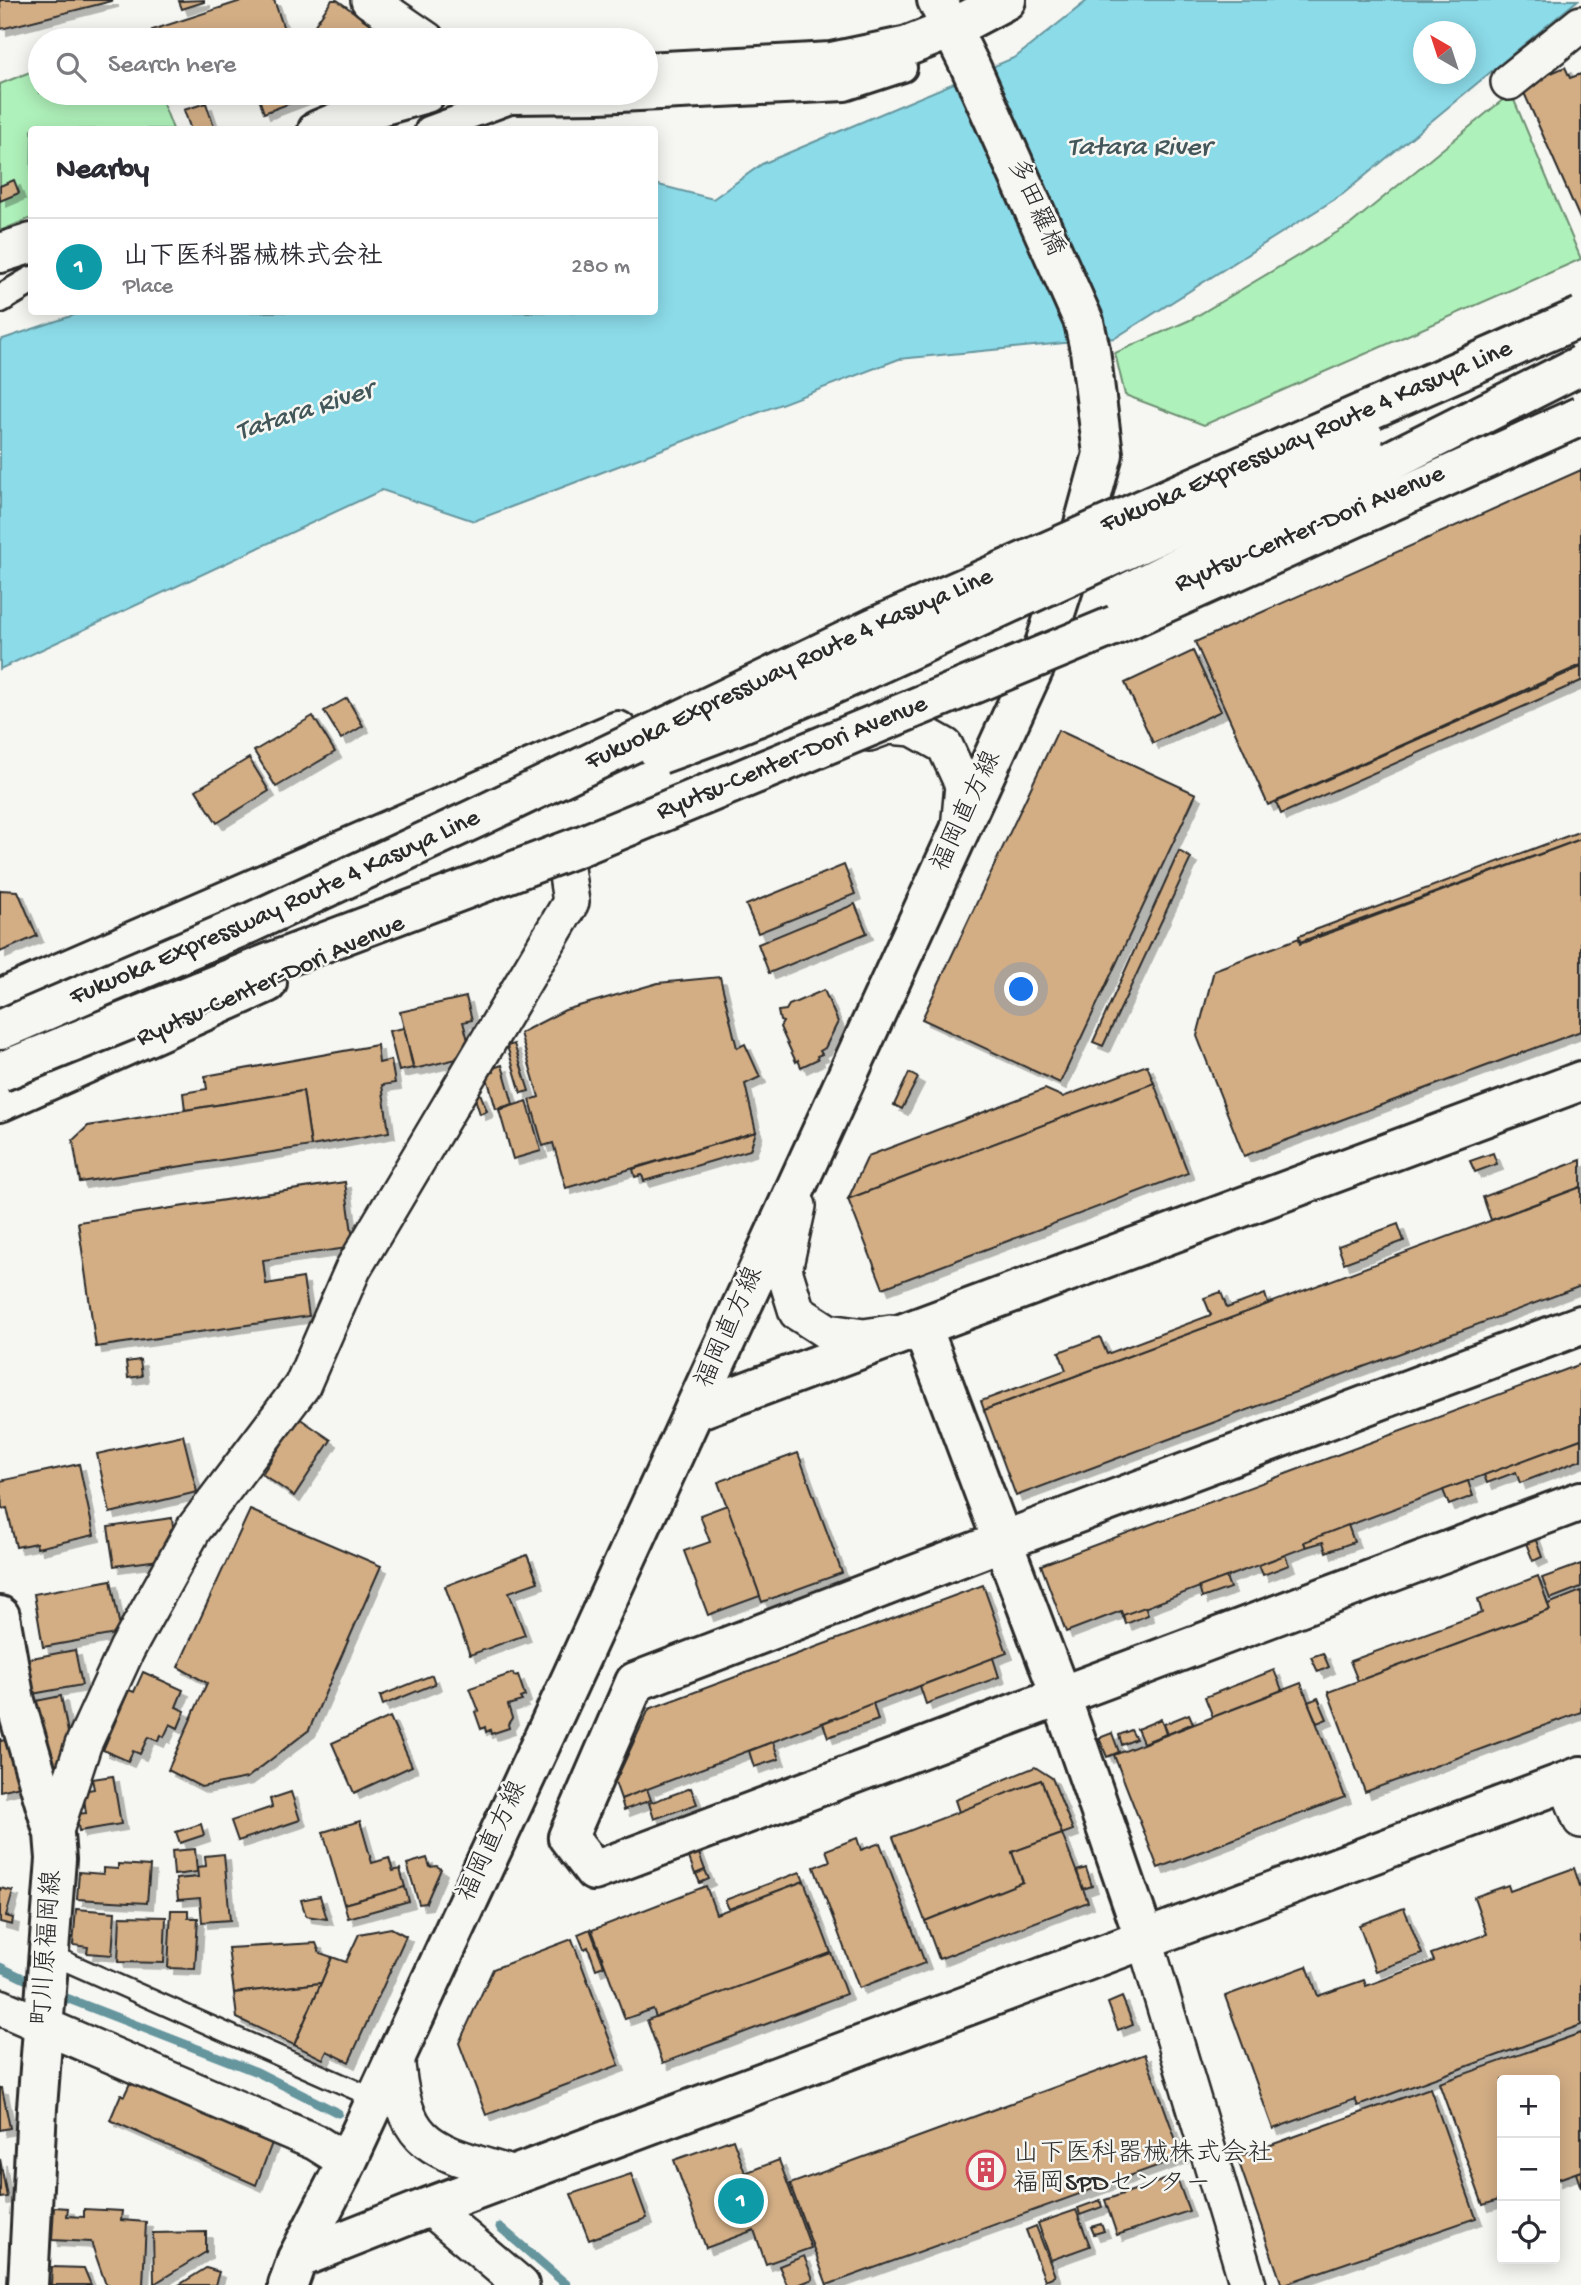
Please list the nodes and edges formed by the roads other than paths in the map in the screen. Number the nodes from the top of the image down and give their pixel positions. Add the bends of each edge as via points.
1 (369, 0) edge
2 (1006, 0) edge
3 (944, 14) edge
4 (1581, 24) edge
5 (410, 28) edge
6 (904, 68) dead end
7 (658, 71) edge
8 (1509, 82) dead end
9 (658, 96) edge
10 (384, 105) edge
11 (496, 105) edge
12 (328, 126) edge
13 (440, 126) edge
14 (28, 244) edge
15 (0, 253) edge
16 (28, 280) edge
17 (28, 282) edge
18 (0, 287) edge
19 (0, 299) edge
20 (1581, 303) edge
21 (1581, 317) edge
22 (1581, 324) edge
23 (1090, 351) joint
24 (1581, 365) edge
25 (1581, 413) edge
26 (1084, 524) junction
27 (1045, 644) junction
28 (922, 705) junction
29 (791, 760) junction
30 (476, 818) junction
31 (959, 832) junction
32 (564, 855) junction
33 (0, 999) edge
34 (0, 1030) edge
35 (0, 1072) edge
36 (1581, 1081) edge
37 (0, 1102) edge
38 (810, 1155) junction
39 (1581, 1325) edge
40 (922, 1327) junction
41 (694, 1411) junction
42 (1581, 1501) edge
43 (1003, 1541) junction
44 (0, 1616) edge
45 (1061, 1697) junction
46 (1573, 1779) edge
47 (1581, 1820) edge
48 (54, 1834) junction
49 (1145, 1940) junction
50 (47, 1960) junction
51 (0, 2007) edge
52 (44, 2021) junction
53 (396, 2053) junction
54 (376, 2099) junction
55 (347, 2162) junction
56 (514, 2175) junction
57 (429, 2207) junction
58 (292, 2272) edge
59 (27, 2285) edge
60 (521, 2285) edge
61 (1248, 2285) edge

1 - 5 street
2 - 3 main road
3 - 7 main road via 908,46 831,61
3 - 23 main road, 多田羅橋 via 1084,322
4 - 8 street
6 - 9 street via 845,88
10 - 12 main road
11 - 13 street
14 - 15 main road
16 - 18 street
17 - 19 street
20 - 26 main road
21 - 30 main road, Fukuoka Expressway Route 4 Kasuya Line, bridge via 873,628
22 - 30 main road, bridge via 1266,487 868,668 721,733
23 - 26 main road, 福岡直方線 via 1103,454
24 - 28 main road, bridge via 1074,619
25 - 27 main road, Ryutsu-Center-Dori Avenue
25 - 28 main road, Fukuoka Expressway Route 4 Kasuya Line, bridge via 1118,624
26 - 27 main road, 福岡直方線
26 - 33 main road via 774,666
27 - 29 main road, Ryutsu-Center-Dori Avenue
27 - 31 main road, 福岡直方線
28 - 35 main road, Fukuoka Expressway Route 4 Kasuya Line, bridge via 583,845 272,961
29 - 31 street via 888,726 913,729 945,746 963,785
29 - 32 main road, Ryutsu-Center-Dori Avenue
30 - 34 main road, Fukuoka Expressway Route 4 Kasuya Line, bridge via 250,923
31 - 38 main road, 福岡直方線
32 - 37 main road, Ryutsu-Center-Dori Avenue
32 - 48 street via 571,902 352,1269 302,1386 193,1530 127,1648 83,1745
36 - 40 main road
38 - 40 street via 783,1270 797,1312 828,1332 864,1337
38 - 41 main road, 福岡直方線
39 - 43 main road
40 - 41 main road
40 - 43 main road
41 - 53 main road, 福岡直方線
42 - 45 main road
43 - 45 main road
43 - 45 main road via 635,1682 568,1837 594,1871
44 - 48 main road, 町川原福岡線 via 15,1701
45 - 49 main road
46 - 47 street
46 - 49 main road
48 - 50 main road, 町川原福岡線
49 - 56 main road
49 - 61 street
50 - 52 main road, 町川原福岡線
50 - 54 lane
51 - 52 street
52 - 55 street via 315,2142
52 - 59 main road, 町川原福岡線
53 - 54 main road, 福岡直方線
53 - 56 street via 404,2109 431,2146
54 - 55 main road, 福岡直方線
55 - 58 main road, 福岡直方線
56 - 57 main road
57 - 58 main road
57 - 60 street

